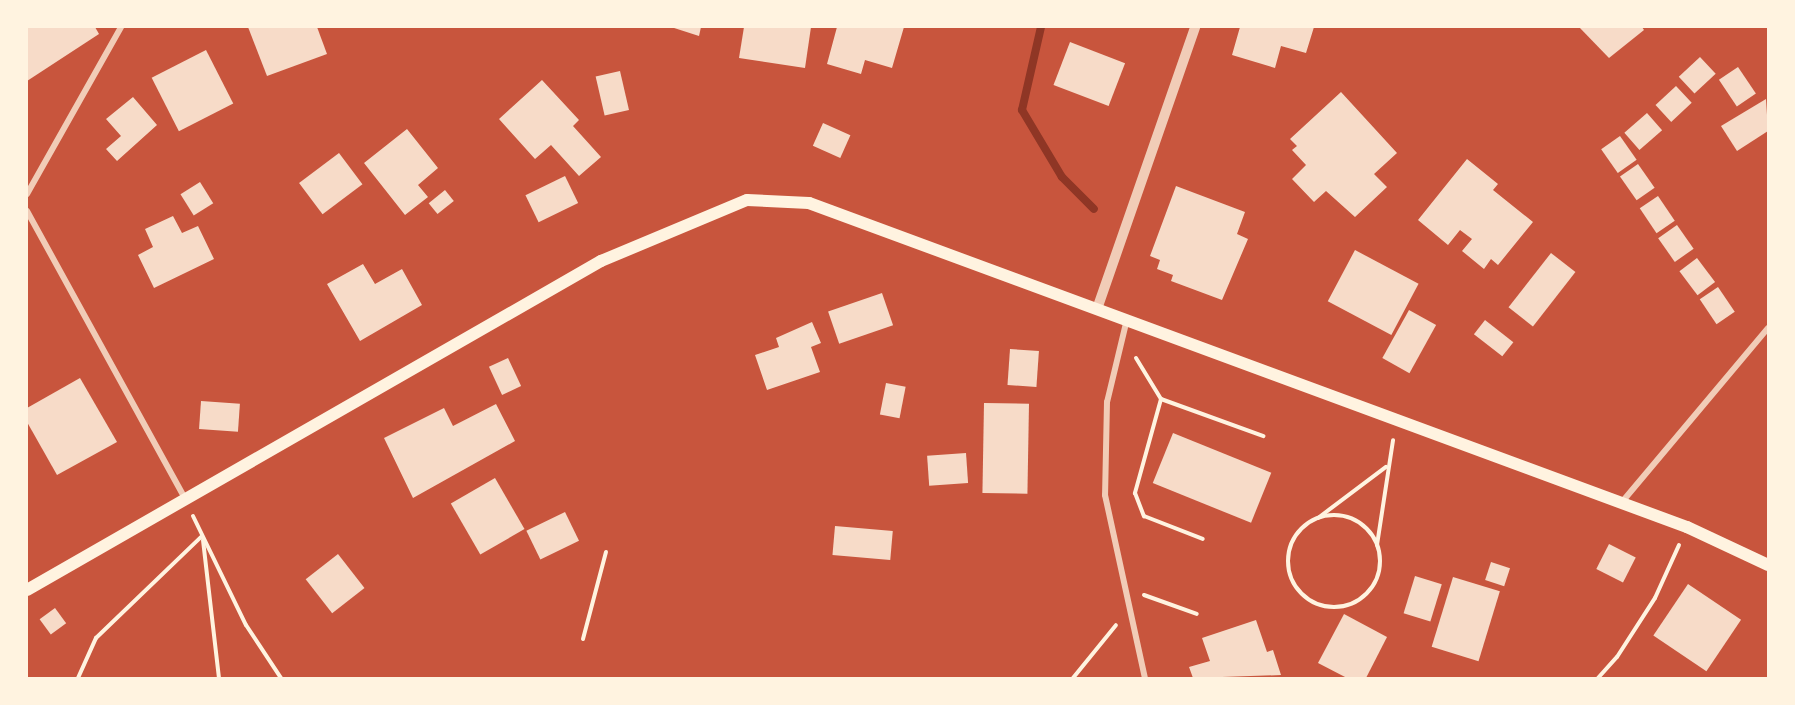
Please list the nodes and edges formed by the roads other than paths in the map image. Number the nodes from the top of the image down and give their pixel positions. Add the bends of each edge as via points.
1 (121, 27) edge
2 (1195, 27) edge
3 (27, 194) edge
4 (27, 211) edge
5 (1097, 309) junction
6 (1127, 319) junction
7 (1768, 328) edge
8 (186, 501) junction
9 (1621, 503) junction
10 (1768, 565) edge
11 (27, 590) edge
12 (1145, 678) edge

1 - 3 street
2 - 5 street
4 - 8 street
5 - 6 main road
5 - 8 main road via 809,203 747,200 601,261
6 - 9 main road
6 - 12 street via 1107,402 1105,495
7 - 9 street
8 - 11 main road
9 - 10 main road via 1687,527

